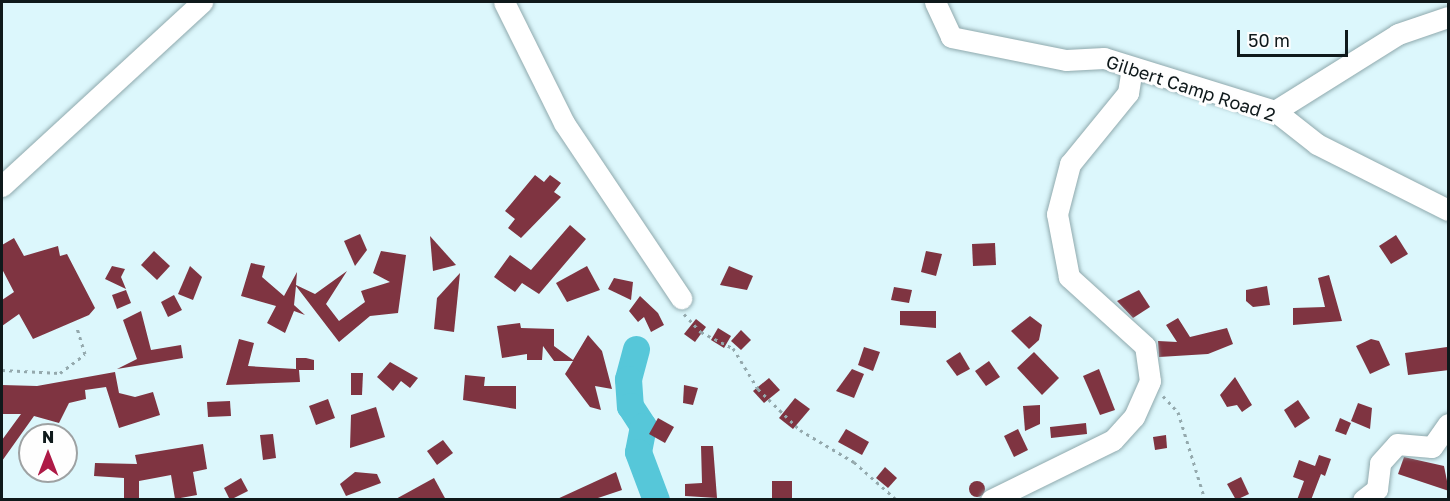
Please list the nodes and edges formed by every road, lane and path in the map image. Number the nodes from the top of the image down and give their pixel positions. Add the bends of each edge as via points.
1 (202, 2) edge
2 (504, 2) edge
3 (935, 2) edge
4 (1449, 17) edge
5 (1132, 67) junction
6 (1275, 111) junction
7 (2, 186) edge
8 (1449, 210) edge
9 (681, 298) joint
10 (78, 328) dead end
11 (2, 370) edge
12 (1150, 381) junction
13 (1449, 424) edge
14 (897, 500) edge
15 (992, 500) edge
16 (1205, 500) edge
17 (1363, 500) edge

1 - 7 street
2 - 9 street via 564,123
3 - 5 street, Gilbert Camp Road 2 via 951,37 1066,60 1104,58
4 - 6 street via 1398,34
5 - 6 street, Gilbert Camp Road 2
5 - 12 street via 1128,93 1070,164 1058,214 1069,277 1145,346
6 - 8 street, Gilbert Camp Road 2 via 1317,144
9 - 14 path via 684,314 701,332 733,348 758,389 800,430 854,462
10 - 11 path via 85,354 60,373
12 - 15 street via 1134,417 1113,440
12 - 16 path via 1178,412
13 - 17 street via 1432,447 1397,444 1380,463 1377,489

